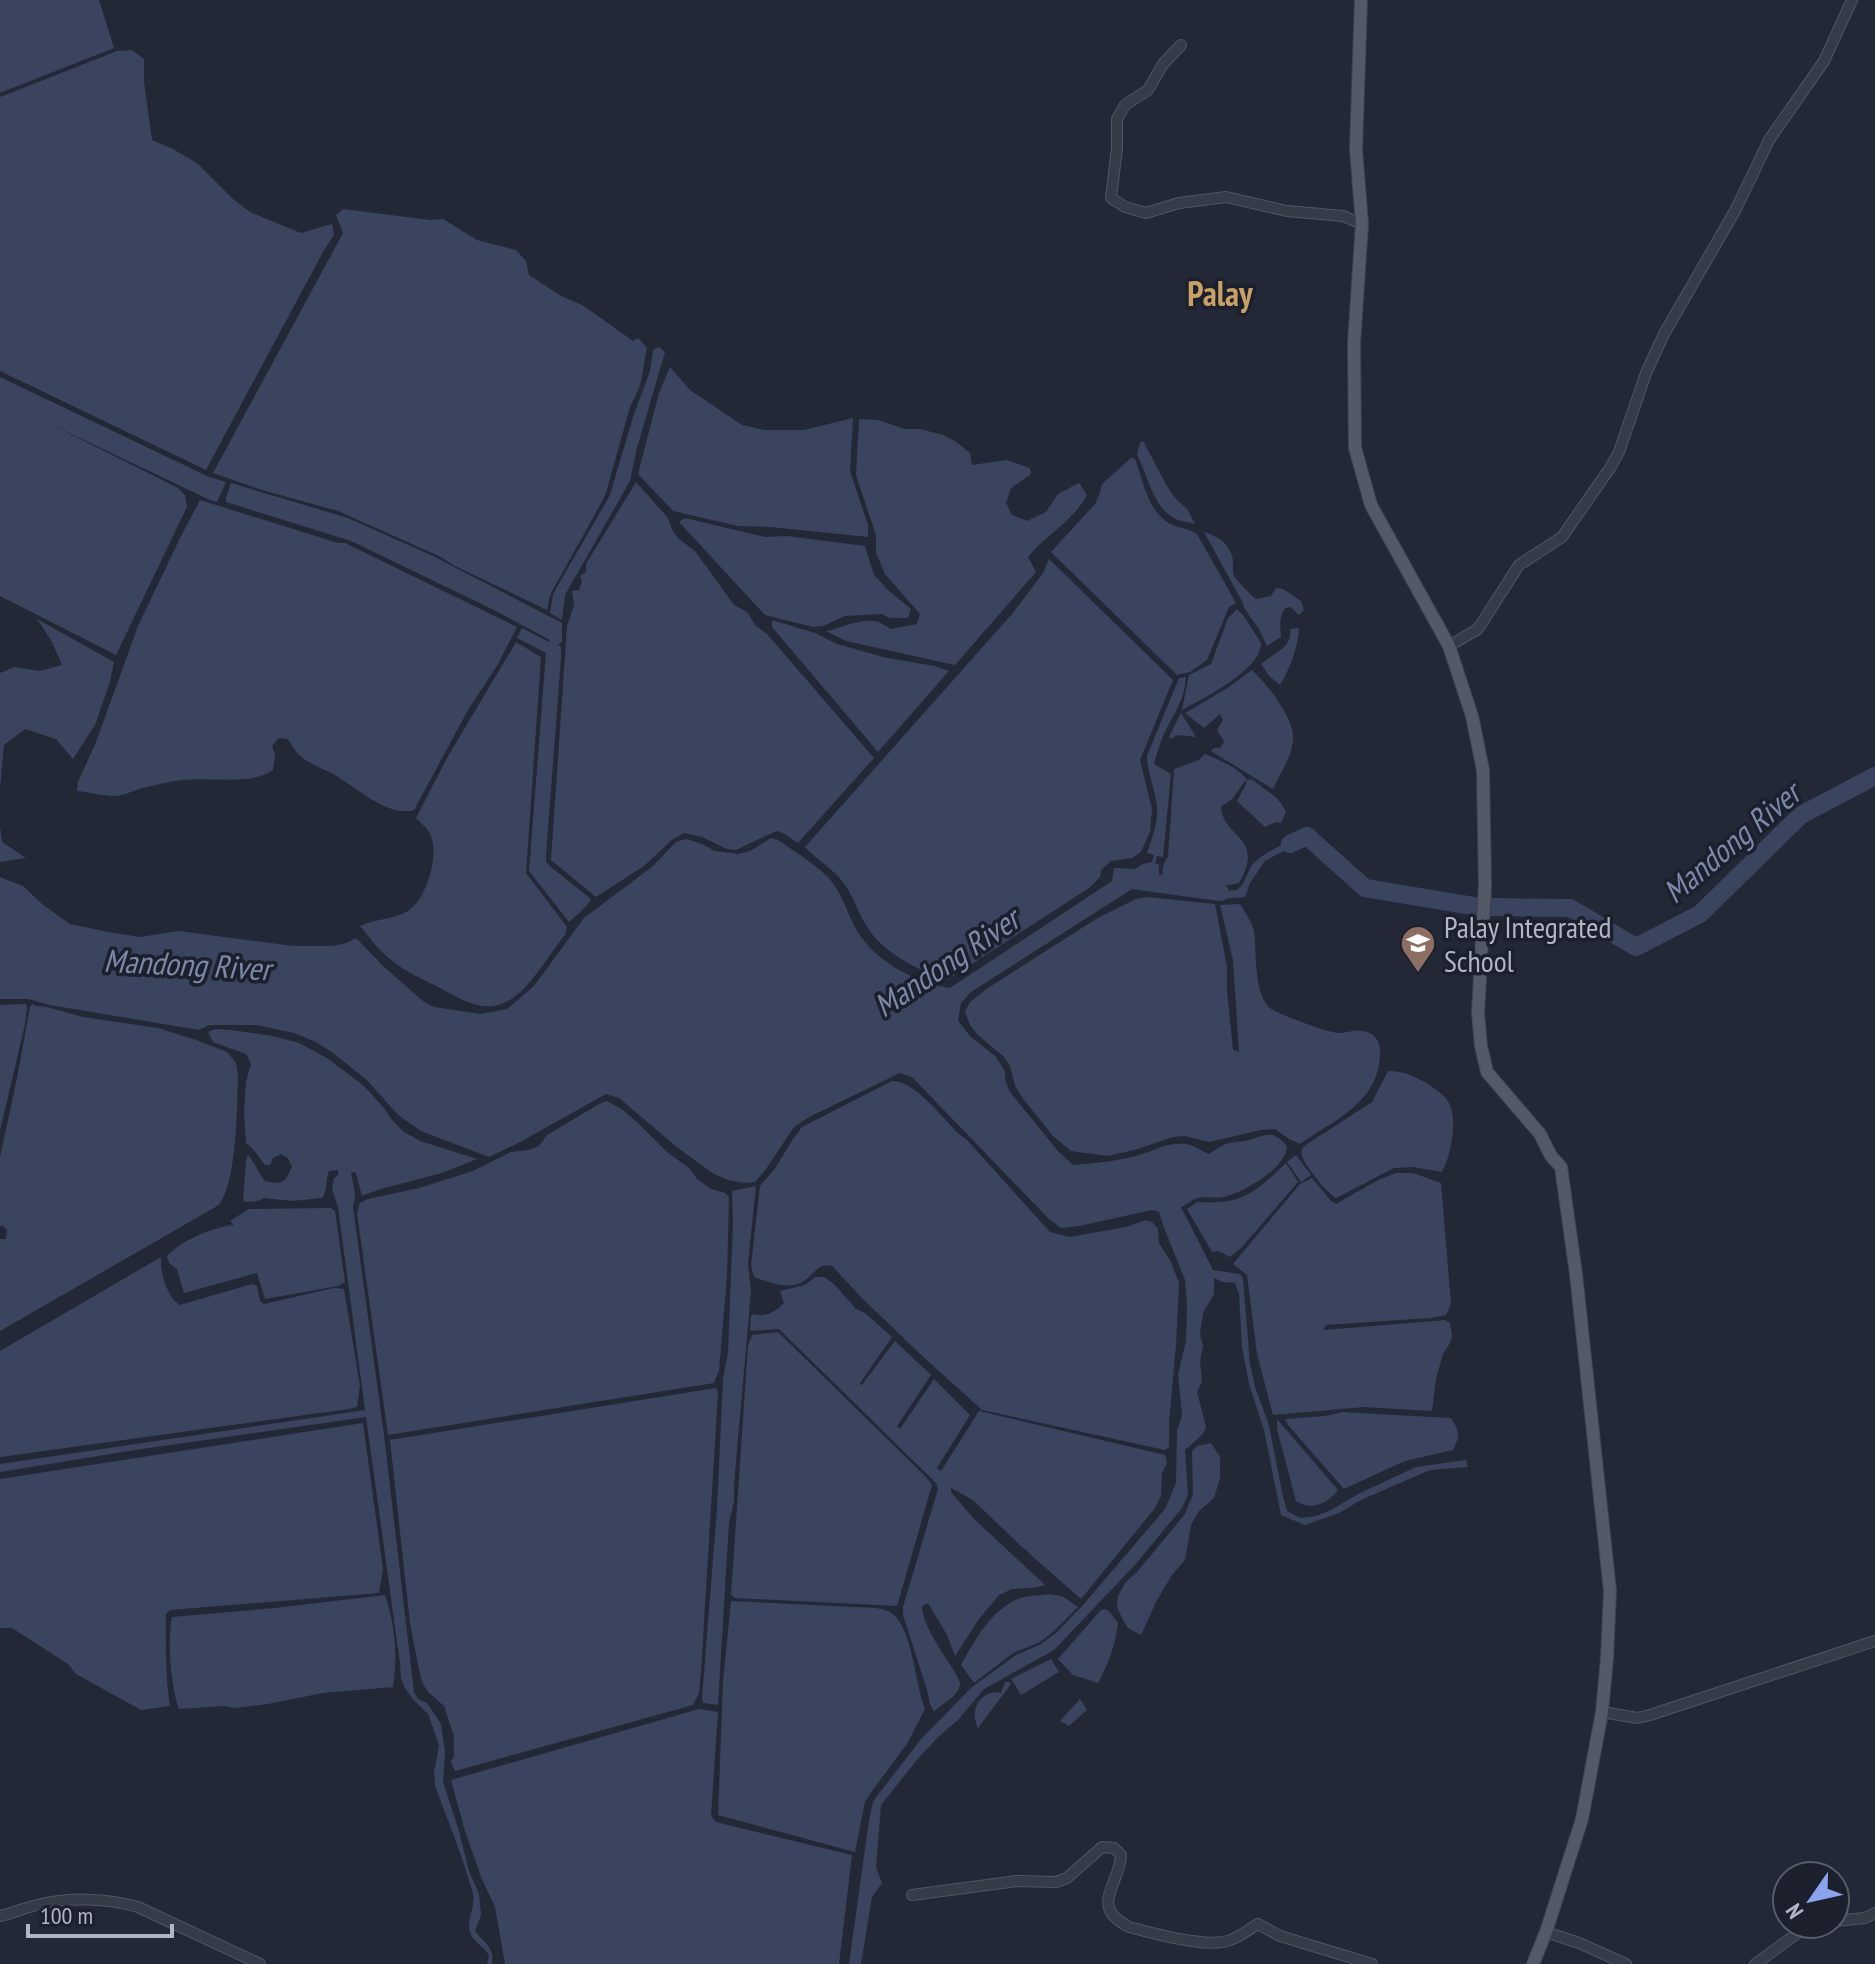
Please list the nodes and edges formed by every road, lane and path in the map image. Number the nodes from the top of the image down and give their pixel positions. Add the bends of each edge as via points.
1 (1361, 0) edge
2 (1852, 0) edge
3 (1181, 45) dead end
4 (1362, 224) junction
5 (1449, 646) junction
6 (1875, 1641) edge
7 (1602, 1712) junction
8 (912, 1895) dead end
9 (1875, 1913) edge
10 (0, 1916) edge
11 (1851, 1919) edge
12 (1546, 1932) junction
13 (1788, 1940) edge
14 (260, 1964) edge
15 (1372, 1964) edge
16 (1533, 1964) edge
17 (1626, 1964) edge
18 (1755, 1964) edge

1 - 4 main road via 1356,149
2 - 5 street via 1824,61 1769,140 1664,334 1610,468 1562,537 1519,565 1478,629
3 - 4 street via 1148,90 1125,105 1117,119 1111,198 1146,213 1226,197 1287,211 1343,216
4 - 5 main road via 1354,343 1355,448 1371,505
5 - 7 main road via 1483,770 1481,1046 1487,1072 1540,1134 1564,1180 1610,1591
6 - 7 street via 1650,1715
7 - 12 main road via 1582,1819
8 - 15 street via 1017,1881 1056,1882 1102,1847 1114,1848 1121,1855 1120,1867 1107,1898 1113,1915 1129,1927 1220,1943 1258,1924 1280,1936
9 - 11 street
10 - 14 street via 60,1900 121,1902
12 - 16 main road
12 - 17 street
13 - 18 street

